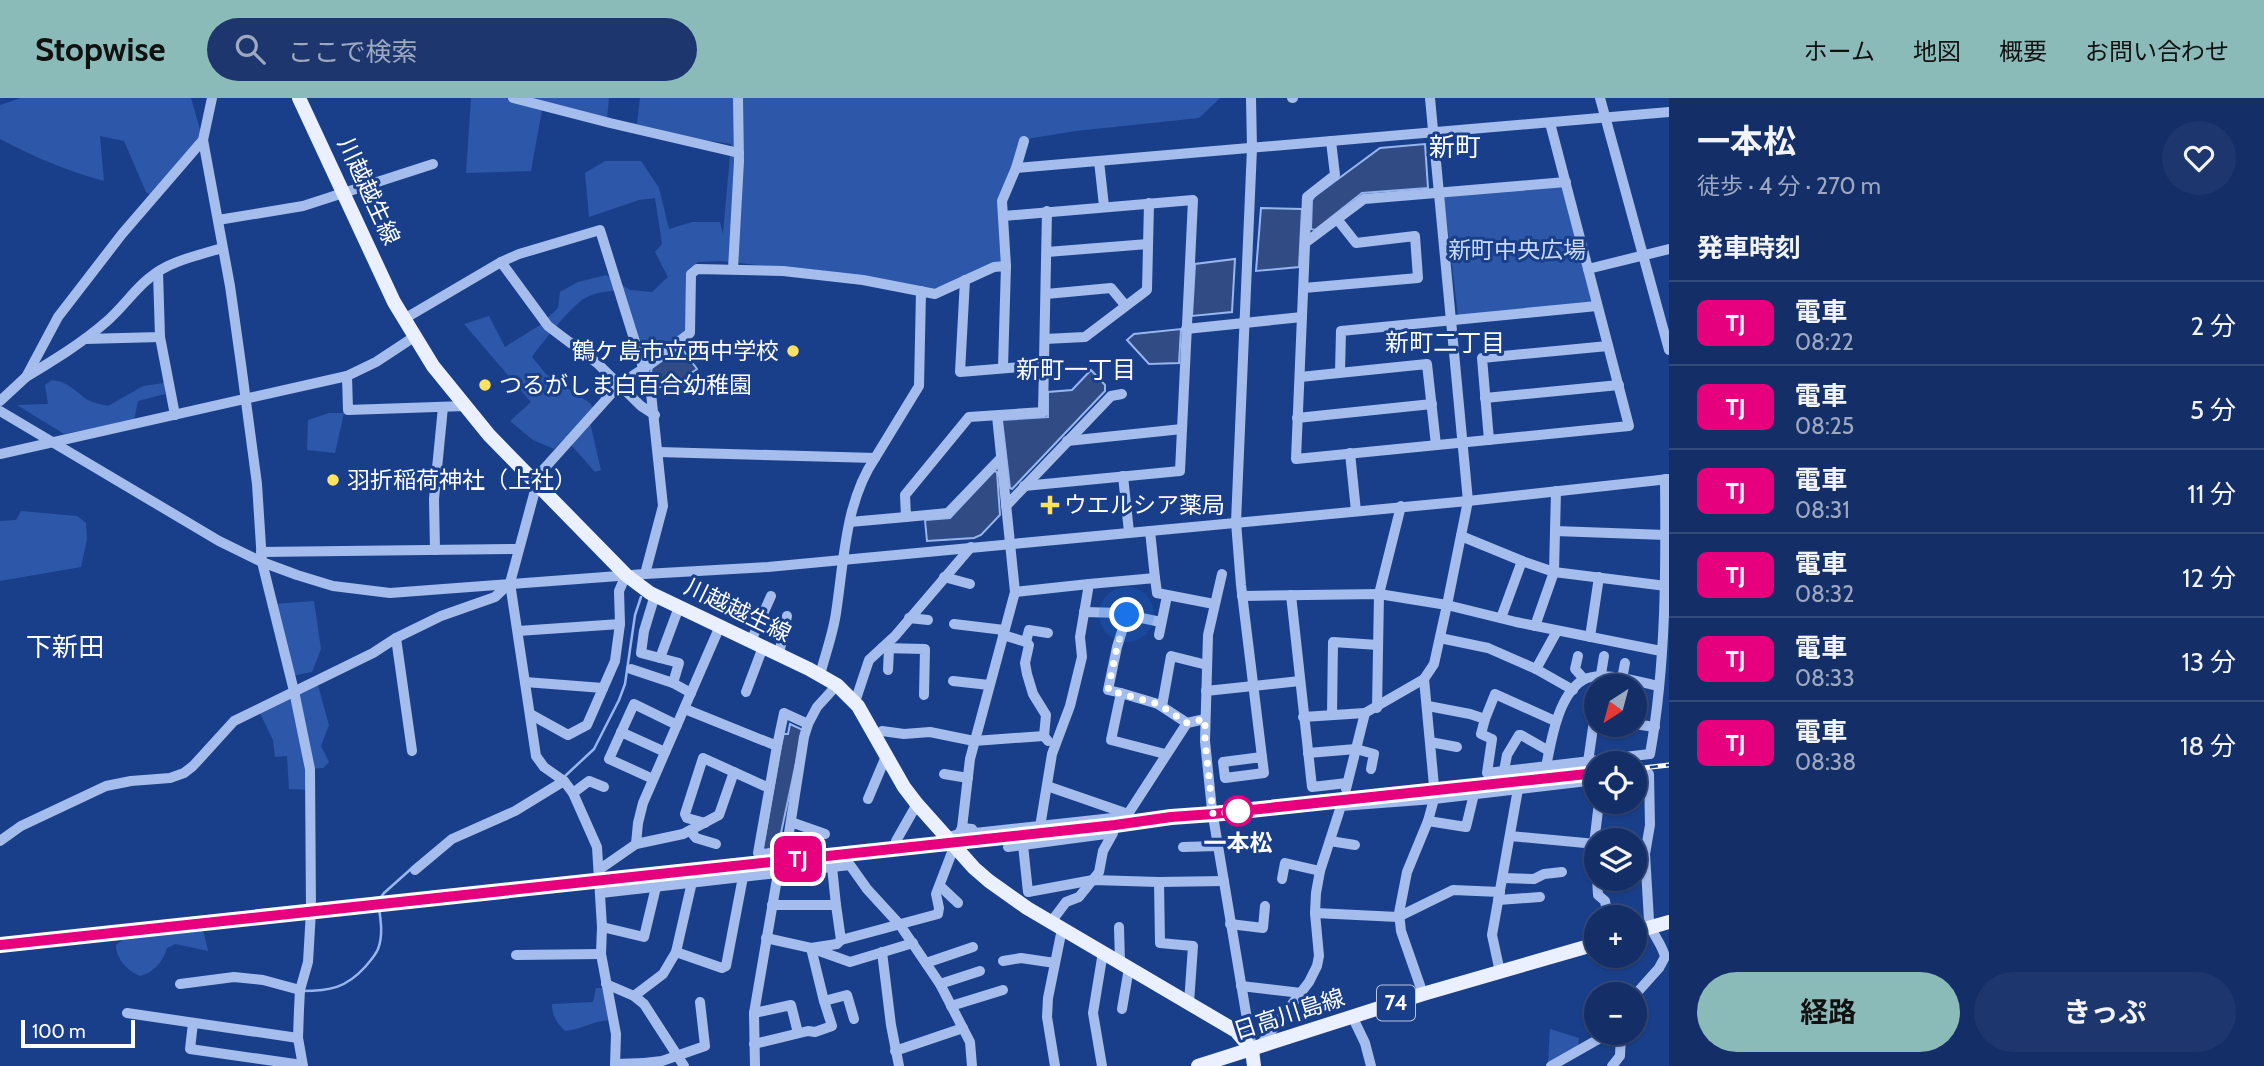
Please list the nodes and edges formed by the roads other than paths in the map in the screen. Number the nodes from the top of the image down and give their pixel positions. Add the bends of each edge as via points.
1 (212, 98) edge
2 (299, 98) edge
3 (513, 98) edge
4 (738, 98) edge
5 (1251, 98) edge
6 (1430, 98) edge
7 (1600, 98) edge
8 (1669, 113) edge
9 (1605, 117) junction
10 (1550, 123) junction
11 (1433, 133) junction
12 (203, 140) junction
13 (1024, 141) dead end
14 (1331, 141) junction
15 (1252, 148) junction
16 (739, 153) junction
17 (1099, 161) junction
18 (432, 164) dead end
19 (1016, 168) junction
20 (1566, 182) junction
21 (345, 193) junction
22 (1439, 194) junction
23 (1149, 203) junction
24 (1104, 206) junction
25 (1047, 211) junction
26 (1003, 216) junction
27 (1337, 219) junction
28 (218, 220) junction
29 (1305, 243) junction
30 (1149, 244) junction
31 (222, 248) junction
32 (1669, 249) edge
33 (1047, 253) junction
34 (1643, 256) junction
35 (500, 262) junction
36 (1006, 266) junction
37 (733, 269) junction
38 (1588, 269) junction
39 (158, 272) junction
40 (965, 281) junction
41 (1304, 288) junction
42 (921, 291) junction
43 (1046, 294) junction
44 (1125, 305) junction
45 (1597, 306) junction
46 (1303, 317) junction
47 (404, 319) junction
48 (1452, 321) junction
49 (1244, 324) junction
50 (1186, 329) junction
51 (160, 337) junction
52 (414, 337) junction
53 (85, 339) junction
54 (1045, 339) junction
55 (1608, 346) junction
56 (1669, 350) edge
57 (1044, 365) junction
58 (1003, 367) junction
59 (643, 369) junction
60 (960, 372) junction
61 (1340, 372) junction
62 (347, 376) junction
63 (26, 377) junction
64 (1300, 377) junction
65 (620, 384) junction
66 (961, 384) dead end
67 (1619, 385) junction
68 (1122, 394) dead end
69 (1485, 398) junction
70 (246, 400) junction
71 (0, 401) edge
72 (1432, 404) junction
73 (465, 406) junction
74 (443, 407) junction
75 (0, 411) edge
76 (175, 415) junction
77 (654, 415) junction
78 (997, 416) junction
79 (1297, 418) junction
80 (1182, 429) junction
81 (1489, 440) junction
82 (1067, 441) junction
83 (52, 442) junction
84 (1464, 442) junction
85 (1436, 445) junction
86 (658, 452) junction
87 (1350, 453) junction
88 (0, 454) edge
89 (875, 458) junction
90 (1001, 458) junction
91 (1124, 476) junction
92 (1667, 479) edge
93 (535, 482) junction
94 (1024, 486) junction
95 (1556, 491) junction
96 (1468, 501) junction
97 (1006, 506) junction
98 (1401, 506) junction
99 (1356, 511) junction
100 (906, 517) junction
101 (850, 522) junction
102 (1236, 522) junction
103 (1150, 531) junction
104 (1555, 531) junction
105 (1129, 532) junction
106 (1666, 535) junction
107 (1461, 536) junction
108 (1011, 543) junction
109 (971, 547) junction
110 (518, 549) junction
111 (435, 550) junction
112 (262, 557) junction
113 (843, 560) junction
114 (1667, 560) edge
115 (1522, 561) junction
116 (1554, 572) junction
117 (645, 574) junction
118 (1222, 574) dead end
119 (626, 575) junction
120 (944, 577) junction
121 (1155, 578) junction
122 (1599, 578) junction
123 (510, 583) junction
124 (970, 584) dead end
125 (1089, 584) junction
126 (1219, 586) junction
127 (1666, 586) junction
128 (1241, 590) junction
129 (1015, 592) junction
130 (1379, 594) junction
131 (655, 595) junction
132 (1291, 595) junction
133 (771, 596) dead end
134 (1167, 596) junction
135 (1214, 604) junction
136 (1447, 606) junction
137 (679, 607) junction
138 (1084, 612) junction
139 (1127, 615) junction
140 (787, 616) dead end
141 (909, 618) junction
142 (1501, 618) junction
143 (928, 620) dead end
144 (1161, 622) junction
145 (620, 624) junction
146 (954, 624) dead end
147 (720, 626) junction
148 (1535, 626) junction
149 (1557, 631) junction
150 (518, 632) junction
151 (1003, 633) junction
152 (1048, 633) dead end
153 (1159, 635) dead end
154 (1590, 637) junction
155 (396, 638) junction
156 (1440, 638) junction
157 (1026, 642) junction
158 (757, 644) junction
159 (1378, 645) junction
160 (886, 649) junction
161 (1661, 651) junction
162 (779, 654) junction
163 (1578, 656) dead end
164 (1604, 656) dead end
165 (660, 657) junction
166 (1625, 663) dead end
167 (1207, 665) junction
168 (631, 669) dead end
169 (1536, 669) junction
170 (888, 670) dead end
171 (1601, 674) edge
172 (1623, 674) edge
173 (820, 675) junction
174 (1424, 679) junction
175 (1584, 679) joint
176 (953, 681) dead end
177 (1300, 681) junction
178 (525, 682) junction
179 (673, 683) junction
180 (1647, 684) edge
181 (837, 685) junction
182 (989, 685) junction
183 (1253, 685) junction
184 (1658, 686) junction
185 (603, 688) junction
186 (1573, 690) junction
187 (294, 691) junction
188 (1206, 691) junction
189 (691, 692) junction
190 (746, 692) dead end
191 (1121, 693) junction
192 (924, 695) dead end
193 (855, 702) junction
194 (1162, 706) junction
195 (1428, 706) junction
196 (1377, 708) junction
197 (685, 709) junction
198 (1365, 713) junction
199 (530, 714) junction
200 (1332, 715) junction
201 (1303, 717) junction
202 (1205, 719) junction
203 (1485, 719) junction
204 (1555, 721) junction
205 (1187, 723) junction
206 (677, 724) junction
207 (808, 724) junction
208 (1647, 726) edge
209 (1655, 727) junction
210 (621, 732) junction
211 (876, 736) junction
212 (1044, 736) junction
213 (974, 741) junction
214 (1430, 742) junction
215 (777, 747) junction
216 (1457, 747) dead end
217 (1356, 749) junction
218 (1054, 750) junction
219 (412, 751) dead end
220 (665, 751) junction
221 (1549, 751) junction
222 (1308, 753) junction
223 (887, 754) junction
224 (1165, 754) junction
225 (1647, 754) edge
226 (1262, 757) dead end
227 (1584, 762) edge
228 (1546, 767) junction
229 (1371, 769) dead end
230 (1504, 771) junction
231 (734, 772) junction
232 (944, 774) dead end
233 (1649, 774) dead end
234 (968, 778) junction
235 (653, 779) junction
236 (564, 781) junction
237 (1584, 781) edge
238 (1047, 786) junction
239 (1434, 786) dead end
240 (604, 787) dead end
241 (769, 788) junction
242 (1518, 789) junction
243 (573, 793) junction
244 (1474, 794) junction
245 (868, 799) dead end
246 (1434, 799) junction
247 (917, 804) junction
248 (1128, 814) junction
249 (1428, 821) junction
250 (791, 822) junction
251 (705, 823) junction
252 (1040, 827) junction
253 (962, 828) junction
254 (690, 831) junction
255 (825, 834) dead end
256 (1094, 836) junction
257 (1510, 836) junction
258 (0, 841) edge
259 (896, 841) dead end
260 (1330, 841) junction
261 (950, 842) junction
262 (1584, 843) edge
263 (636, 844) junction
264 (716, 844) dead end
265 (1023, 845) junction
266 (1218, 845) junction
267 (1354, 845) dead end
268 (1647, 845) edge
269 (1008, 847) dead end
270 (1184, 847) dead end
271 (832, 867) junction
272 (600, 869) junction
273 (415, 870) dead end
274 (1321, 871) junction
275 (1562, 872) dead end
276 (778, 873) junction
277 (1096, 876) junction
278 (743, 877) junction
279 (1503, 878) junction
280 (1282, 879) dead end
281 (1224, 881) junction
282 (692, 882) junction
283 (1159, 882) junction
284 (1647, 884) edge
285 (940, 886) junction
286 (656, 887) junction
287 (1028, 891) junction
288 (601, 893) junction
289 (1007, 895) junction
290 (1499, 896) junction
291 (1540, 897) dead end
292 (958, 903) dead end
293 (772, 905) junction
294 (836, 905) junction
295 (1265, 905) dead end
296 (1315, 913) junction
297 (1398, 917) junction
298 (1669, 922) edge
299 (1230, 924) junction
300 (901, 925) junction
301 (1057, 926) junction
302 (602, 927) junction
303 (1119, 927) dead end
304 (1650, 928) junction
305 (1647, 929) edge
306 (766, 938) junction
307 (841, 940) junction
308 (913, 943) junction
309 (973, 947) dead end
310 (811, 948) junction
311 (1584, 948) edge
312 (676, 952) junction
313 (883, 952) junction
314 (1103, 953) junction
315 (601, 954) junction
316 (516, 955) dead end
317 (1003, 961) dead end
318 (926, 963) junction
319 (1055, 963) junction
320 (1125, 966) junction
321 (979, 971) dead end
322 (1500, 972) junction
323 (1646, 982) edge
324 (180, 984) dead end
325 (606, 984) junction
326 (940, 984) junction
327 (1241, 986) junction
328 (300, 990) junction
329 (1003, 990) dead end
330 (1301, 993) junction
331 (1423, 994) junction
332 (634, 996) junction
333 (824, 1001) junction
334 (700, 1002) dead end
335 (1189, 1003) junction
336 (951, 1006) junction
337 (1122, 1009) dead end
338 (127, 1013) dead end
339 (754, 1013) junction
340 (1353, 1017) junction
341 (854, 1019) dead end
342 (193, 1023) junction
343 (963, 1028) junction
344 (799, 1033) junction
345 (298, 1038) junction
346 (754, 1044) junction
347 (1588, 1045) edge
348 (1620, 1045) edge
349 (1255, 1049) junction
350 (895, 1051) junction
351 (676, 1056) junction
352 (644, 1064) edge
353 (615, 1065) edge
354 (302, 1066) edge
355 (684, 1066) edge
356 (754, 1066) edge
357 (899, 1066) edge
358 (972, 1066) edge
359 (1055, 1066) edge
360 (1102, 1066) edge
361 (1198, 1066) edge
362 (1254, 1066) edge
363 (1371, 1066) edge
364 (1551, 1066) edge
365 (1612, 1066) edge

1 - 12 street
2 - 21 main road, 川越越生線
3 - 16 street
4 - 16 street
5 - 15 street
6 - 11 street
7 - 9 street
8 - 9 street
9 - 10 street
9 - 34 street
10 - 11 street
10 - 20 street
11 - 14 street
11 - 22 street
12 - 28 street
12 - 63 street via 58,317
13 - 19 street
14 - 15 street
14 - 29 street via 1335,175 1307,197
15 - 17 street
15 - 49 street
16 - 37 street
17 - 19 street
17 - 24 street
18 - 21 street
19 - 26 street via 1002,201
20 - 22 street
20 - 38 street
21 - 28 street via 303,206
21 - 47 main road, 川越越生線
22 - 27 street via 1364,200
22 - 48 street
23 - 24 street
23 - 30 street
23 - 50 street via 1193,200
24 - 25 street
25 - 26 street
25 - 33 street
26 - 36 street
27 - 29 street
27 - 41 street via 1356,243 1415,236 1418,278
28 - 31 street
29 - 41 street
30 - 33 street
30 - 44 street via 1147,290
31 - 39 street
31 - 70 street
32 - 34 street
33 - 43 street
34 - 38 street
34 - 56 street
35 - 47 street
35 - 59 street via 600,230
35 - 65 street via 548,326
36 - 40 street
36 - 58 street
37 - 42 street via 863,280
37 - 59 street via 697,269 691,274 690,333
38 - 45 street
39 - 51 street
39 - 53 street
40 - 42 street via 935,293
40 - 60 street
41 - 46 street
42 - 89 street via 919,386
43 - 44 street via 1111,288
43 - 54 street
44 - 54 street via 1085,337
45 - 48 street
45 - 55 street
46 - 49 street
46 - 64 street
47 - 52 main road, 川越越生線
48 - 61 street via 1341,331
48 - 84 street
49 - 50 street
49 - 102 street
50 - 80 street
51 - 53 street
51 - 76 street
52 - 62 street
52 - 73 main road, 川越越生線
53 - 63 street
54 - 57 street
55 - 67 street
55 - 69 street via 1482,358
57 - 58 street
57 - 78 street via 1043,412
58 - 60 street
59 - 65 street
59 - 77 street
60 - 66 street
61 - 64 street
61 - 72 street via 1427,364
62 - 70 street
62 - 74 street via 348,410
63 - 71 street
64 - 79 street
65 - 77 street
65 - 93 street
67 - 69 street
67 - 81 street via 1629,426
68 - 82 street via 1111,396
69 - 81 street
70 - 76 street
70 - 112 street
72 - 79 street
72 - 85 street
73 - 74 street
73 - 93 main road, 川越越生線
74 - 111 street via 434,499
75 - 83 street
76 - 83 street
77 - 86 street
78 - 90 street
78 - 100 street via 969,417 905,495
79 - 87 street via 1296,459
80 - 82 street
80 - 91 street via 1180,471
81 - 84 street
82 - 94 street
83 - 88 street
83 - 112 street via 219,541
84 - 85 street
84 - 96 street
85 - 87 street
86 - 89 street
86 - 117 street via 663,506
87 - 99 street
89 - 101 street via 864,473
90 - 97 street
90 - 100 street via 948,513
91 - 94 street
91 - 105 street
92 - 95 street
92 - 106 street
93 - 110 street
93 - 119 main road, 川越越生線
94 - 97 street
95 - 96 street
95 - 104 street
96 - 98 street
96 - 107 street
97 - 108 street
98 - 99 street
98 - 130 street
99 - 102 street
100 - 101 street
101 - 113 street
102 - 103 street
102 - 128 street
103 - 105 street
103 - 121 street
104 - 106 street
104 - 116 street
105 - 108 street
106 - 114 street
107 - 115 street
107 - 136 street
108 - 109 street
108 - 129 street
109 - 113 street
109 - 120 street
110 - 111 street
110 - 123 street
111 - 112 street
112 - 123 street via 333,586 390,593
112 - 187 street
113 - 117 street
113 - 173 street
114 - 127 street
115 - 116 street
115 - 142 street
116 - 122 street
116 - 148 street
117 - 119 street
118 - 126 street
119 - 123 street
119 - 131 main road, 川越越生線
119 - 145 street via 619,591
120 - 124 street
120 - 141 street
121 - 125 street
121 - 134 street via 1157,593
122 - 127 street
122 - 154 street
123 - 150 street
123 - 155 street via 495,597
125 - 129 street
125 - 138 street
126 - 128 street
126 - 135 street
127 - 161 street
128 - 132 street
128 - 183 street
129 - 151 street
130 - 132 street
130 - 136 street
130 - 159 street
131 - 137 main road, 川越越生線
131 - 165 street via 640,653
132 - 177 street
133 - 158 street
134 - 135 street
134 - 144 street
135 - 167 street
136 - 142 street
136 - 156 street
137 - 147 main road, 川越越生線
137 - 165 street
138 - 139 street
138 - 218 street via 1082,657
139 - 144 street
139 - 191 street via 1108,690
140 - 162 street
141 - 143 street
141 - 160 street
142 - 148 street
144 - 153 street
145 - 150 street
145 - 185 street via 615,661
146 - 151 street
147 - 158 main road, 川越越生線
147 - 189 street
148 - 149 street
149 - 154 street
149 - 169 street
150 - 178 street
151 - 157 street
151 - 182 street
152 - 157 street via 1029,630
154 - 161 street
155 - 187 street
155 - 219 street
156 - 169 street via 1488,648
156 - 174 street via 1434,664
157 - 212 street via 1027,674 1046,715
158 - 162 main road, 川越越生線
158 - 190 street
159 - 196 street
159 - 200 street via 1333,642
160 - 170 street
160 - 192 street via 925,649
160 - 193 street via 869,660
161 - 184 street
162 - 173 main road, 川越越生線
163 - 175 street via 1575,669
164 - 171 street
165 - 179 street via 679,663
166 - 172 street
167 - 188 street
167 - 194 street via 1171,656
168 - 179 street
169 - 186 street
173 - 181 main road, 川越越生線
174 - 195 street
174 - 196 street
175 - 186 street
176 - 182 street
177 - 183 street
177 - 201 street
178 - 185 street
178 - 199 street
179 - 189 street
180 - 184 street
181 - 193 main road, 川越越生線
181 - 207 street
182 - 213 street
183 - 188 street
183 - 226 street
184 - 209 street
185 - 199 street via 587,725 568,735
186 - 204 street
187 - 258 street via 234,721 184,773 106,786 21,825
187 - 328 street via 310,769 311,911 308,962
188 - 202 street
189 - 197 street
191 - 194 street
191 - 224 street via 1111,740
193 - 211 main road, 川越越生線
194 - 205 street
195 - 203 street
195 - 214 street
196 - 198 street
197 - 206 street
197 - 215 street
198 - 200 street
198 - 217 street
199 - 236 street via 536,756
200 - 201 street
201 - 222 street
202 - 205 street
202 - 266 street
203 - 204 street via 1496,694
203 - 230 street via 1481,734 1492,739 1486,773
204 - 221 street
205 - 224 street
206 - 210 street via 634,705
206 - 220 street
207 - 215 street via 784,713
207 - 250 street
208 - 209 street
209 - 225 street
210 - 220 street
210 - 235 street via 609,759
211 - 213 street via 882,732 930,732
211 - 223 main road, 川越越生線
212 - 213 street
212 - 218 street
213 - 234 street
214 - 216 street
214 - 239 street
215 - 241 street
217 - 222 street
217 - 222 street via 1346,787 1312,787
217 - 229 street via 1374,754
218 - 238 street
220 - 235 street
221 - 228 street
221 - 230 street via 1519,735
223 - 245 street
223 - 247 main road, 川越越生線
224 - 248 street
227 - 228 street
228 - 230 street
231 - 241 street
231 - 251 street via 719,815
231 - 251 street via 703,758 685,814
232 - 234 street
233 - 268 street
234 - 253 street
235 - 263 street
236 - 243 street
236 - 273 street via 515,811 452,839
237 - 242 street
238 - 248 street
238 - 252 street
240 - 243 street via 589,781
241 - 250 street via 760,855 786,852
242 - 244 street
242 - 257 street
243 - 272 street via 597,847
244 - 246 street
244 - 249 street via 1466,827
246 - 249 street
246 - 260 street via 1342,806
247 - 259 street
247 - 261 main road, 川越越生線
248 - 252 street
249 - 297 street via 1407,872
250 - 255 street
251 - 254 street
252 - 253 street via 975,833
253 - 261 street
254 - 263 street
254 - 264 street via 696,838
256 - 265 street
256 - 277 street
256 - 277 street via 1113,833
257 - 262 street
257 - 279 street
260 - 267 street
260 - 274 street
261 - 285 street
261 - 289 main road, 川越越生線
263 - 272 street
265 - 269 street
265 - 287 street
266 - 270 street
266 - 281 street
271 - 276 street
271 - 294 street
271 - 300 street via 850,865
272 - 288 street
274 - 280 street via 1285,863
274 - 296 street
275 - 279 street via 1534,879
276 - 278 street
276 - 293 street
277 - 283 street
277 - 287 street
277 - 301 street via 1079,897 1066,902
278 - 282 street
278 - 312 street via 726,966
279 - 290 street
281 - 283 street
281 - 299 street
282 - 286 street
282 - 312 street
283 - 335 street via 1160,943 1193,946
284 - 304 street
285 - 292 street
285 - 300 street via 938,914
286 - 288 street
286 - 302 street via 644,937
287 - 289 street
288 - 302 street
289 - 301 main road, 川越越生線
290 - 291 street
290 - 297 street via 1453,890
290 - 322 street via 1492,935
293 - 294 street
293 - 306 street
294 - 307 street
295 - 299 street via 1263,928
296 - 297 street
296 - 330 street via 1319,956
297 - 331 street
298 - 304 main road
299 - 327 street
300 - 307 street
300 - 308 street
301 - 314 main road, 川越越生線
301 - 319 street
302 - 315 street
303 - 320 street
304 - 305 main road
304 - 323 street via 1663,948 1665,961
306 - 310 street
306 - 339 street
307 - 310 street
308 - 313 street
308 - 318 street
309 - 318 street
310 - 313 street via 849,962
310 - 333 street
311 - 322 main road, 日高川島線 / 74
312 - 332 street via 663,974
313 - 350 street
314 - 320 main road, 川越越生線
314 - 360 street via 1093,1013
315 - 316 street
315 - 325 street
317 - 319 street via 1021,958
318 - 326 street
319 - 359 street via 1047,1017
320 - 335 main road, 川越越生線
320 - 337 street
321 - 326 street
322 - 331 main road, 日高川島線 / 74
324 - 328 street via 234,977
325 - 332 street
325 - 353 street via 616,1034
326 - 336 street
327 - 330 street
327 - 349 street
328 - 345 street
329 - 336 street
330 - 349 street
331 - 340 main road, 日高川島線 / 74
332 - 351 street via 644,1004
333 - 341 street via 847,995
333 - 344 street via 832,1026
334 - 351 street via 705,1046
335 - 349 main road, 川越越生線 via 1236,1031
336 - 343 street
338 - 342 street
339 - 344 street via 791,1005
339 - 346 street
340 - 349 main road, 日高川島線 / 74
340 - 363 street
342 - 345 street
342 - 354 street via 190,1049
343 - 350 street
343 - 358 street via 970,1042
344 - 346 street
345 - 354 street
346 - 356 street
347 - 364 street
348 - 365 street via 1620,1056
349 - 361 main road, 日高川島線 / 74
349 - 362 main road
350 - 357 street
351 - 352 street
351 - 355 street
352 - 353 street

